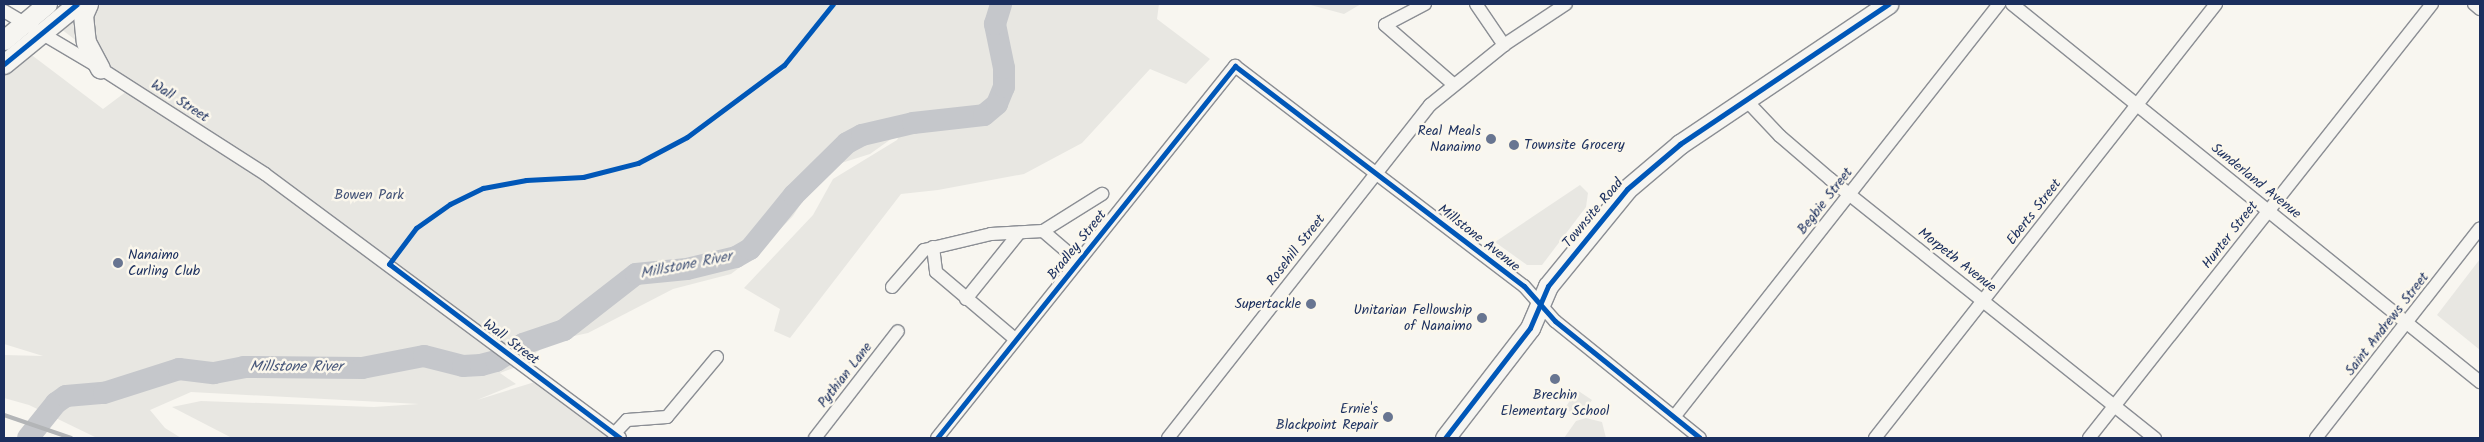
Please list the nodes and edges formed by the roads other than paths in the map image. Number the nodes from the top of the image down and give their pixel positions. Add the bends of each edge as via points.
1 (47, 4) edge
2 (76, 4) edge
3 (88, 4) edge
4 (1426, 4) edge
5 (1476, 4) edge
6 (1566, 4) edge
7 (1888, 4) edge
8 (1999, 4) edge
9 (2012, 4) edge
10 (2216, 4) edge
11 (2432, 4) edge
12 (2474, 4) edge
13 (2480, 9) edge
14 (4, 11) edge
15 (24, 22) junction
16 (39, 33) junction
17 (4, 40) edge
18 (1504, 45) junction
19 (4, 64) edge
20 (1235, 66) joint
21 (100, 68) junction
22 (1453, 84) junction
23 (1745, 99) junction
24 (2138, 104) junction
25 (1375, 172) junction
26 (1102, 194) dead end
27 (1849, 194) junction
28 (2268, 211) junction
29 (2480, 228) edge
30 (1043, 231) junction
31 (1019, 233) junction
32 (933, 247) junction
33 (1078, 261) junction
34 (892, 287) dead end
35 (966, 300) junction
36 (1984, 300) junction
37 (1540, 305) junction
38 (2407, 323) junction
39 (898, 330) dead end
40 (1016, 339) junction
41 (717, 357) dead end
42 (2480, 382) edge
43 (2114, 406) junction
44 (1674, 417) junction
45 (617, 436) edge
46 (815, 438) edge
47 (937, 438) edge
48 (1168, 438) edge
49 (1445, 438) edge
50 (1700, 438) edge
51 (1875, 438) edge
52 (2089, 438) edge
53 (2155, 438) edge
54 (2316, 438) edge

1 - 15 street
2 - 16 street
3 - 21 street via 83,15 86,42
4 - 22 street via 1385,25
5 - 18 street
6 - 18 street, Rosehill Street
7 - 23 street, Townsite Road
8 - 27 street, Begbie Street
9 - 24 street, Sunderland Avenue
10 - 24 street, Eberts Street
11 - 28 street, Hunter Street
12 - 13 street
14 - 15 street, Wall Street
15 - 16 street, Wall Street
15 - 17 street
16 - 19 street
16 - 21 street, Wall Street
18 - 22 street, Rosehill Street
20 - 25 street, Millstone Avenue
20 - 33 street, Bradley Street
21 - 45 street, Wall Street via 265,174
22 - 25 street, Rosehill Street via 1408,130
23 - 27 street, Morpeth Avenue via 1780,136
23 - 37 street, Townsite Road via 1662,157 1626,189 1548,286
24 - 28 street, Sunderland Avenue
24 - 36 street, Eberts Street
25 - 37 street, Millstone Avenue via 1524,286
25 - 48 street, Rosehill Street
26 - 30 street, Bradley Street
27 - 36 street, Morpeth Avenue
27 - 44 street, Begbie Street
28 - 38 street, Sunderland Avenue
28 - 43 street, Hunter Street
29 - 38 street, Saint Andrews Street
30 - 31 street, Bradley Street
30 - 33 street, Bradley Street
31 - 32 street, Bradley Street via 991,234
31 - 35 street
32 - 34 street, Bradley Street via 919,254
32 - 35 street via 936,272
33 - 40 street, Bradley Street
35 - 40 street
36 - 43 street, Morpeth Avenue
36 - 51 street, Eberts Street
37 - 44 street, Millstone Avenue
37 - 49 street, Townsite Road via 1530,328
38 - 42 street, Sunderland Avenue
38 - 54 street, Saint Andrews Street
39 - 46 street, Pythian Lane
40 - 47 street, Bradley Street
41 - 45 street, Wall Street via 667,417 627,420
43 - 52 street, Hunter Street
43 - 53 street, Morpeth Avenue
44 - 50 street, Millstone Avenue

